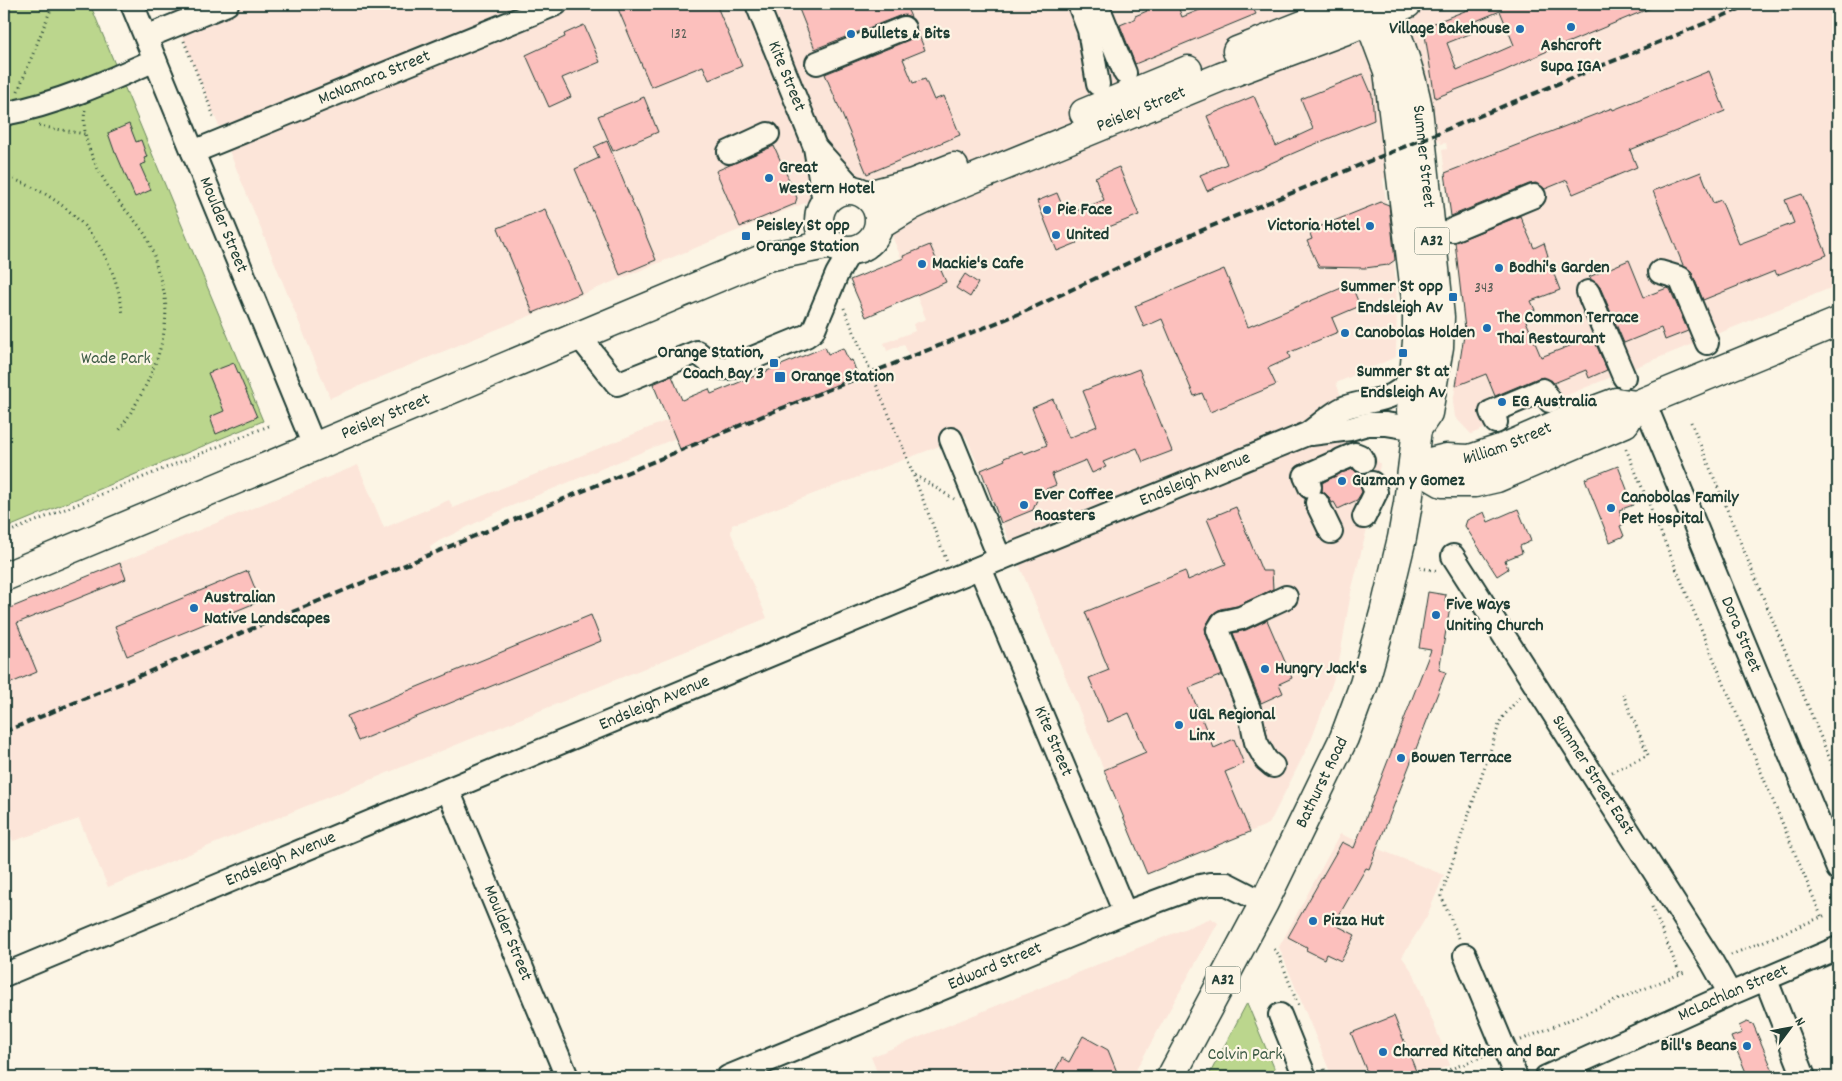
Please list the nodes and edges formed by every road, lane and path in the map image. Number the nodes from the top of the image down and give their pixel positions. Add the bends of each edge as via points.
1 (53, 4) edge
2 (132, 4) edge
3 (227, 4) edge
4 (556, 4) edge
5 (757, 4) edge
6 (1079, 4) edge
7 (1097, 4) edge
8 (1378, 8) edge
9 (177, 25) junction
10 (904, 28) dead end
11 (146, 37) junction
12 (155, 60) junction
13 (817, 63) dead end
14 (1125, 73) dead end
15 (1098, 84) dead end
16 (95, 87) junction
17 (7, 114) edge
18 (215, 119) dead end
19 (85, 134) junction
20 (768, 134) dead end
21 (815, 147) junction
22 (193, 152) junction
23 (729, 152) dead end
24 (4, 176) edge
25 (860, 192) junction
26 (1534, 196) dead end
27 (822, 209) junction
28 (880, 225) junction
29 (1452, 230) dead end
30 (841, 247) junction
31 (767, 257) junction
32 (1660, 272) dead end
33 (1588, 292) dead end
34 (842, 302) dead end
35 (123, 315) dead end
36 (1838, 322) edge
37 (579, 336) junction
38 (1707, 343) dead end
39 (1414, 374) junction
40 (1624, 377) dead end
41 (1550, 401) dead end
42 (1640, 403) junction
43 (1496, 422) dead end
44 (1691, 422) dead end
45 (271, 425) dead end
46 (1417, 429) junction
47 (119, 431) dead end
48 (1307, 434) junction
49 (951, 439) dead end
50 (314, 446) junction
51 (1626, 449) dead end
52 (1345, 462) dead end
53 (1413, 466) junction
54 (914, 474) junction
55 (1372, 483) dead end
56 (981, 515) junction
57 (1364, 517) dead end
58 (1330, 532) dead end
59 (4, 534) edge
60 (990, 564) junction
61 (1448, 564) joint
62 (1420, 568) dead end
63 (4, 577) edge
64 (954, 579) junction
65 (1286, 597) dead end
66 (1535, 685) junction
67 (1623, 694) dead end
68 (1273, 766) dead end
69 (1838, 779) edge
70 (1596, 781) junction
71 (448, 790) junction
72 (1838, 869) edge
73 (1264, 903) junction
74 (1124, 913) junction
75 (1826, 915) dead end
76 (1822, 918) junction
77 (1838, 948) edge
78 (1465, 955) joint
79 (1731, 955) dead end
80 (1686, 971) dead end
81 (4, 975) edge
82 (1766, 980) junction
83 (1730, 994) junction
84 (1280, 1015) dead end
85 (1519, 1041) dead end
86 (1495, 1051) dead end
87 (567, 1077) edge
88 (728, 1077) edge
89 (1171, 1077) edge
90 (1305, 1077) edge
91 (1431, 1077) edge
92 (1516, 1077) edge
93 (1546, 1077) edge
94 (1804, 1077) edge

1 - 17 path
2 - 11 street, Moulder Street
3 - 9 street
4 - 22 street, McNamara Street
5 - 21 street, Kite Street
6 - 15 street via 1089,30
7 - 14 street
8 - 25 main road, Peisley Street via 1133,92 940,173 891,190
8 - 28 main road, Peisley Street via 1221,77 943,191
8 - 39 main road, Summer Street / A32 via 1392,94 1417,308
8 - 46 main road, Summer Street / A32 via 1404,51 1413,82 1440,317 1439,347 1428,413
9 - 11 street
9 - 18 path
10 - 13 street
11 - 12 street, Moulder Street
12 - 16 street
12 - 22 street, Moulder Street
16 - 17 street
16 - 19 path via 86,102
17 - 19 path via 30,125
19 - 47 path via 104,179 146,237 165,298 164,338 135,407
20 - 23 street
21 - 25 street, Kite Street
21 - 27 street, Kite Street
22 - 50 street, Moulder Street
24 - 35 path via 23,182 64,206 98,242 116,282
25 - 27 main road via 837,192 830,196
25 - 28 main road via 878,208
26 - 29 street
27 - 30 main road via 820,227 824,237
27 - 31 main road, Peisley Street
28 - 30 main road via 870,243 861,248
30 - 31 main road, Peisley Street
30 - 37 street via 836,274 814,331 728,368 716,367 697,352 617,384
31 - 37 main road, Peisley Street
32 - 38 street via 1680,278
33 - 40 street
34 - 54 path, bridge
36 - 42 main road, William Street
37 - 50 main road, Peisley Street
39 - 46 main road, Summer Street / A32 via 1410,411
39 - 48 street, Endsleigh Avenue via 1404,387 1388,398 1344,408
41 - 43 street via 1543,390 1491,412
42 - 53 main road, William Street via 1616,402 1470,459 1446,458
42 - 72 street, Dora Street
44 - 69 path
45 - 59 path
46 - 48 street, Endsleigh Avenue via 1367,424
46 - 53 main road, Summer Street / A32
48 - 60 street, Endsleigh Avenue
49 - 56 street, Kite Street
50 - 63 main road, Peisley Street
51 - 76 path
52 - 58 street via 1305,476
53 - 73 main road, Bathurst Road / A32 via 1402,538 1355,712
54 - 56 path
54 - 64 path
55 - 57 street via 1376,492
56 - 60 street, Kite Street
60 - 64 street, Endsleigh Avenue
60 - 74 street, Kite Street
61 - 62 path via 1439,570
61 - 66 street, Summer Street East
64 - 71 street, Endsleigh Avenue
65 - 68 street via 1241,618 1223,622 1218,630 1249,709 1256,742
66 - 70 street, Summer Street East
66 - 78 path via 1501,719 1441,896
67 - 70 path via 1648,755
70 - 83 street, Summer Street East
71 - 81 street, Endsleigh Avenue
71 - 87 street, Moulder Street
73 - 74 street, Edward Street via 1227,884 1210,884
73 - 89 main road, Bathurst Road / A32
74 - 88 street, Edward Street
75 - 76 path
76 - 79 path
77 - 82 street, McLachlan Street
78 - 92 street
80 - 85 path
82 - 83 street, McLachlan Street
82 - 94 street
83 - 93 street, McLachlan Street
84 - 90 street
86 - 91 path

